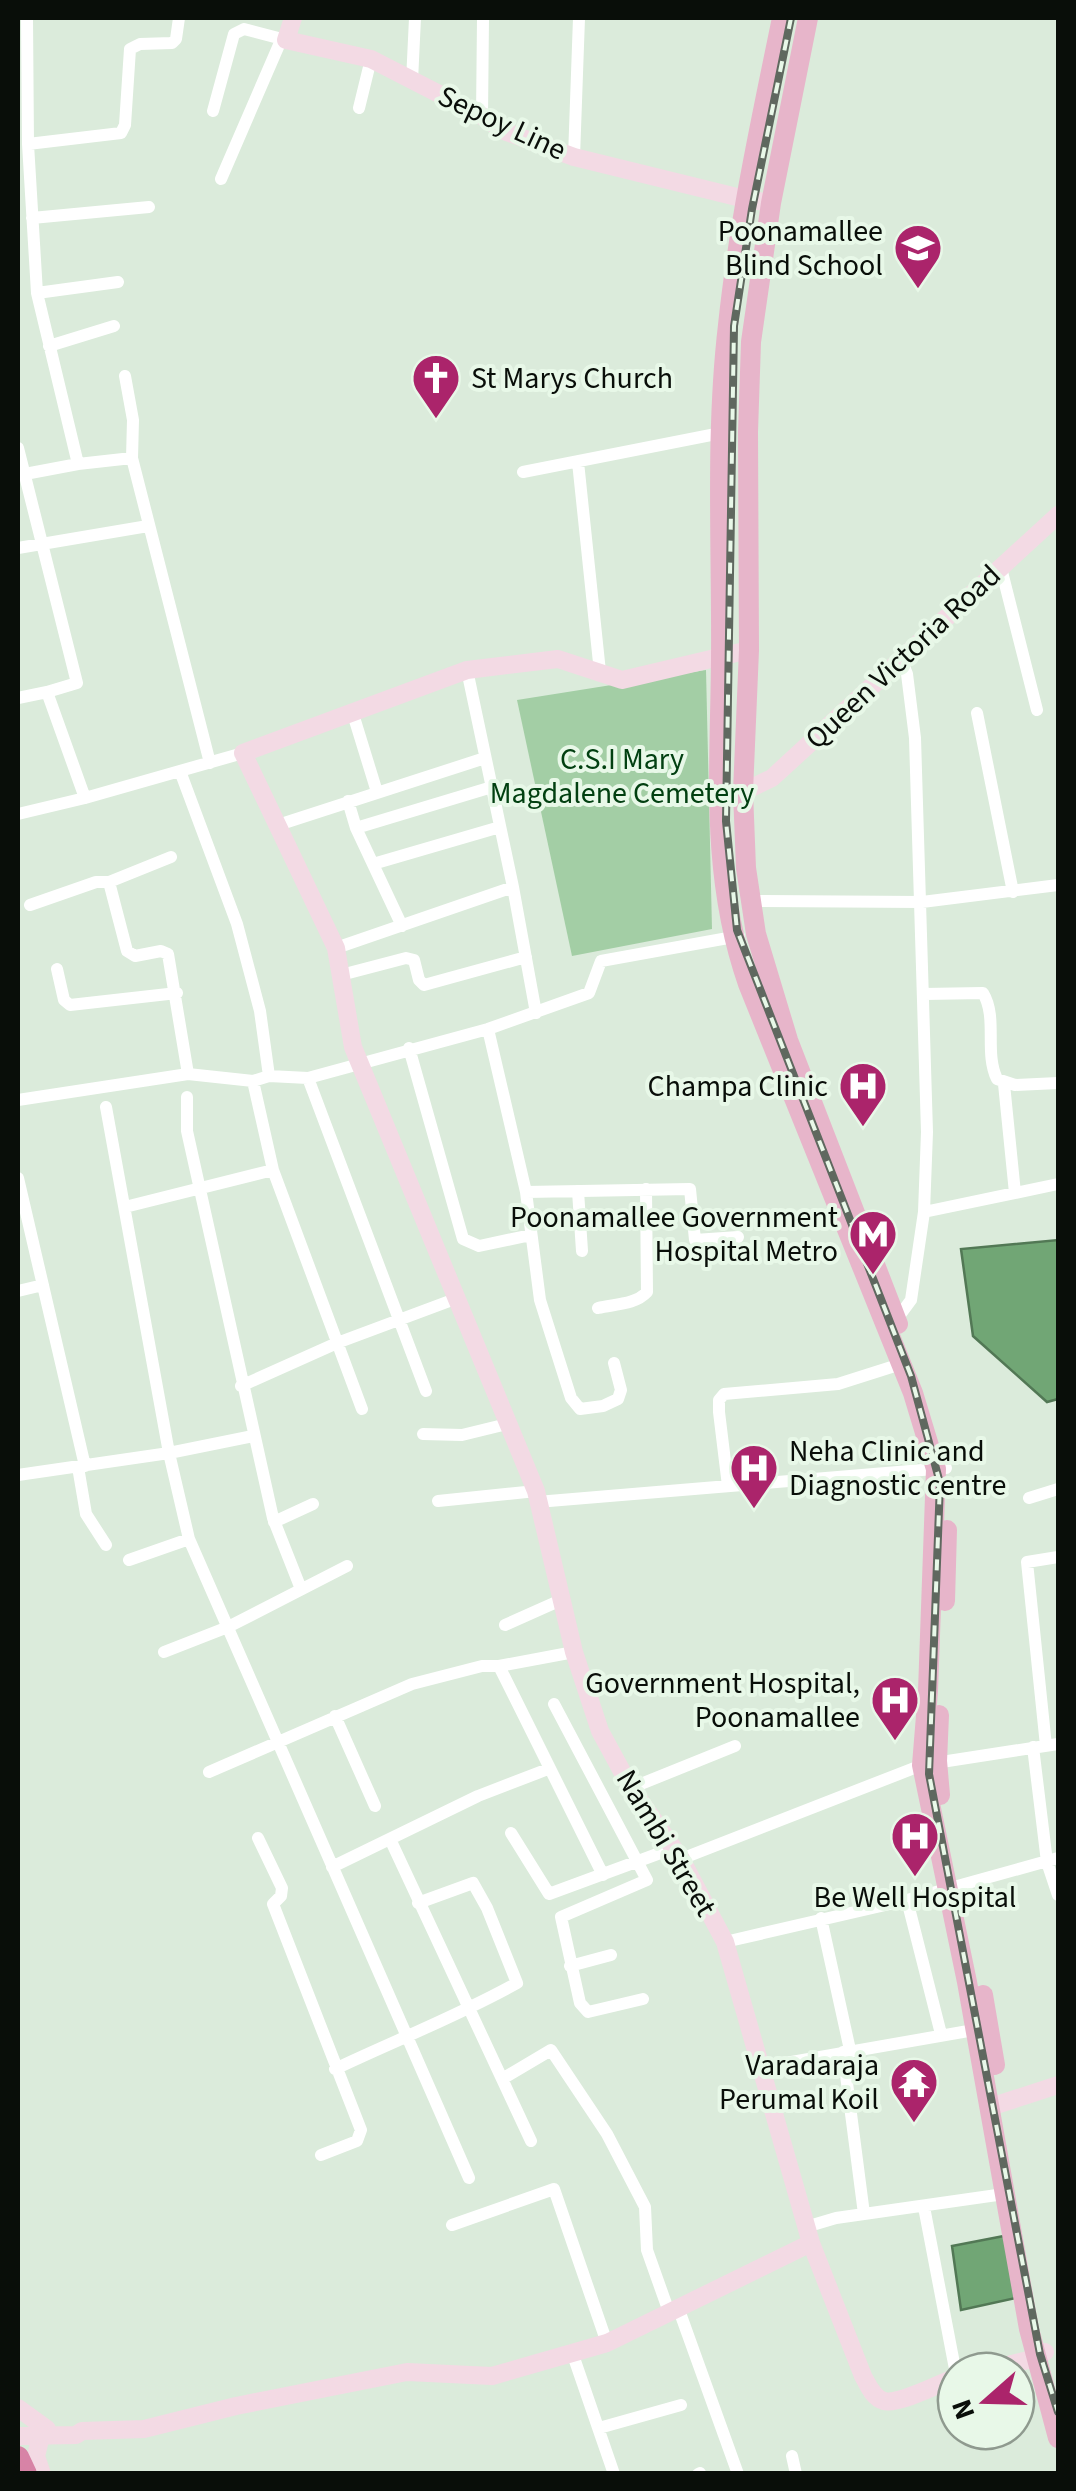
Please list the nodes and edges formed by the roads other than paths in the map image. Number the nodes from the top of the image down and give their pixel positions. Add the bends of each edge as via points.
1 (27, 18) edge
2 (179, 18) edge
3 (293, 18) edge
4 (415, 18) edge
5 (483, 18) edge
6 (578, 18) edge
7 (782, 18) edge
8 (808, 18) edge
9 (284, 39) junction
10 (371, 60) junction
11 (412, 81) junction
12 (359, 108) dead end
13 (212, 111) dead end
14 (482, 116) junction
15 (24, 141) edge
16 (574, 156) junction
17 (221, 179) dead end
18 (746, 199) junction
19 (771, 203) junction
20 (148, 207) dead end
21 (32, 218) junction
22 (118, 282) dead end
23 (38, 293) junction
24 (114, 326) dead end
25 (49, 346) junction
26 (126, 376) dead end
27 (721, 434) junction
28 (18, 448) edge
29 (132, 458) junction
30 (578, 462) junction
31 (78, 464) junction
32 (522, 472) dead end
33 (25, 474) junction
34 (1058, 516) edge
35 (148, 526) junction
36 (42, 545) junction
37 (18, 548) edge
38 (1001, 568) junction
39 (749, 650) junction
40 (721, 658) junction
41 (901, 660) junction
42 (467, 670) junction
43 (600, 672) junction
44 (46, 692) junction
45 (18, 698) edge
46 (1037, 710) dead end
47 (978, 713) dead end
48 (353, 714) junction
49 (243, 753) junction
50 (485, 758) junction
51 (210, 763) junction
52 (180, 771) junction
53 (492, 787) junction
54 (377, 792) junction
55 (743, 792) junction
56 (85, 798) junction
57 (348, 801) junction
58 (18, 814) edge
59 (278, 825) junction
60 (500, 826) junction
61 (356, 828) junction
62 (171, 856) dead end
63 (373, 864) junction
64 (109, 882) junction
65 (1058, 885) edge
66 (513, 887) junction
67 (1012, 892) junction
68 (750, 902) junction
69 (922, 902) junction
70 (30, 905) dead end
71 (402, 926) junction
72 (756, 934) junction
73 (732, 937) junction
74 (336, 948) junction
75 (526, 957) junction
76 (58, 969) dead end
77 (341, 975) junction
78 (177, 993) junction
79 (924, 994) junction
80 (536, 1013) junction
81 (488, 1029) junction
82 (409, 1048) junction
83 (361, 1062) junction
84 (188, 1074) junction
85 (268, 1076) junction
86 (308, 1078) junction
87 (254, 1082) junction
88 (1058, 1083) edge
89 (1004, 1084) junction
90 (187, 1097) dead end
91 (18, 1100) edge
92 (106, 1107) dead end
93 (273, 1170) junction
94 (18, 1178) edge
95 (1058, 1184) edge
96 (646, 1189) junction
97 (199, 1190) junction
98 (578, 1191) junction
99 (526, 1192) junction
100 (1016, 1193) junction
101 (125, 1207) junction
102 (924, 1212) junction
103 (531, 1234) junction
104 (738, 1237) dead end
105 (582, 1251) dead end
106 (43, 1285) junction
107 (18, 1292) edge
108 (454, 1299) junction
109 (598, 1308) dead end
110 (402, 1320) junction
111 (891, 1325) junction
112 (337, 1343) junction
113 (614, 1363) dead end
114 (901, 1364) junction
115 (241, 1386) junction
116 (426, 1391) dead end
117 (362, 1409) dead end
118 (508, 1424) junction
119 (423, 1434) dead end
120 (253, 1436) junction
121 (168, 1453) junction
122 (82, 1467) junction
123 (941, 1468) junction
124 (18, 1475) edge
125 (728, 1486) junction
126 (1058, 1489) edge
127 (536, 1496) junction
128 (1029, 1498) dead end
129 (438, 1501) dead end
130 (314, 1504) dead end
131 (274, 1522) junction
132 (189, 1539) junction
133 (106, 1545) dead end
134 (1058, 1557) edge
135 (129, 1560) dead end
136 (347, 1566) dead end
137 (302, 1589) junction
138 (561, 1600) junction
139 (505, 1625) dead end
140 (228, 1626) junction
141 (164, 1652) dead end
142 (574, 1652) junction
143 (499, 1666) junction
144 (554, 1704) dead end
145 (335, 1716) junction
146 (277, 1740) junction
147 (1046, 1745) edge
148 (735, 1746) dead end
149 (929, 1763) junction
150 (548, 1769) junction
151 (209, 1772) dead end
152 (631, 1788) junction
153 (374, 1806) dead end
154 (511, 1833) dead end
155 (258, 1838) dead end
156 (390, 1839) junction
157 (676, 1854) junction
158 (1053, 1860) edge
159 (638, 1861) junction
160 (332, 1867) junction
161 (602, 1875) junction
162 (954, 1887) junction
163 (1058, 1895) edge
164 (907, 1900) junction
165 (418, 1903) junction
166 (821, 1918) junction
167 (726, 1942) junction
168 (611, 1955) dead end
169 (570, 1966) junction
170 (643, 1999) dead end
171 (471, 2009) junction
172 (974, 2030) junction
173 (941, 2034) junction
174 (404, 2035) junction
175 (846, 2051) junction
176 (762, 2067) junction
177 (336, 2069) junction
178 (502, 2079) junction
179 (1058, 2085) edge
180 (996, 2105) junction
181 (531, 2141) dead end
182 (321, 2155) dead end
183 (469, 2178) dead end
184 (1004, 2194) junction
185 (924, 2207) junction
186 (864, 2214) junction
187 (452, 2225) dead end
188 (810, 2234) junction
189 (674, 2311) junction
190 (607, 2343) junction
191 (951, 2351) edge
192 (1047, 2353) edge
193 (573, 2355) junction
194 (936, 2384) edge
195 (1058, 2390) edge
196 (682, 2404) dead end
197 (18, 2408) edge
198 (599, 2428) junction
199 (44, 2432) junction
200 (18, 2433) edge
201 (1058, 2438) edge
202 (792, 2456) dead end
203 (30, 2467) edge
204 (614, 2474) edge
205 (738, 2474) edge
206 (796, 2474) edge

1 - 15 street
2 - 15 street via 172,43 130,49 121,132
3 - 9 street
4 - 11 street
5 - 14 street
6 - 16 street
7 - 18 main road
8 - 19 main road
9 - 10 street, Sepoy Line
9 - 13 street via 244,29 234,34
9 - 17 street
10 - 11 street, Sepoy Line
10 - 12 street
11 - 14 street, Sepoy Line
14 - 16 street, Sepoy Line
15 - 21 street
16 - 18 street, Sepoy Line
18 - 19 street, Sepoy Line
18 - 27 main road
19 - 39 main road via 751,342
20 - 21 street
21 - 23 street
22 - 23 street
23 - 25 street
24 - 25 street
25 - 31 street
26 - 29 street
27 - 30 street
27 - 40 main road
28 - 33 street
29 - 31 street
29 - 35 street
30 - 32 street
30 - 43 street
31 - 33 street
33 - 36 street
34 - 38 street, Queen Victoria Road
35 - 36 street
35 - 51 street
36 - 37 street
36 - 44 street via 76,683
38 - 41 street, Queen Victoria Road
38 - 46 street
39 - 40 street
39 - 55 main road
40 - 43 street via 622,680
40 - 73 main road via 719,822
41 - 55 street, Queen Victoria Road via 772,778
41 - 69 street via 916,738
42 - 43 street via 558,658
42 - 48 street
42 - 50 street
44 - 45 street
44 - 56 street
47 - 67 street
48 - 49 street
48 - 54 street
49 - 51 street
49 - 59 street, Nambi Street
50 - 53 street
50 - 54 street
51 - 52 street
52 - 56 street
52 - 85 street via 237,924 260,1011
53 - 60 street
53 - 61 street
54 - 57 street
55 - 68 main road
56 - 58 street
57 - 59 street
57 - 61 street
59 - 74 street, Nambi Street
60 - 63 street
60 - 66 street
61 - 63 street
62 - 64 street
63 - 71 street
64 - 70 street
64 - 78 street via 128,951 166,951
65 - 67 street
66 - 71 street
66 - 75 street
67 - 69 street
68 - 69 street
68 - 72 main road
69 - 79 street
71 - 74 street
72 - 73 street
72 - 111 main road
73 - 80 street via 601,960 590,993
73 - 111 main road
74 - 77 street, Nambi Street
75 - 77 street via 428,984 406,958
75 - 80 street
76 - 78 street via 70,1006
77 - 83 street, Nambi Street
78 - 84 street
79 - 89 street via 983,994 990,1060
79 - 102 street
80 - 81 street
81 - 82 street
81 - 99 street
82 - 83 street
82 - 103 street via 464,1238 478,1246
83 - 86 street
83 - 108 street, Nambi Street
84 - 87 street
84 - 91 street
85 - 86 street
85 - 87 street
86 - 110 street
87 - 93 street
88 - 89 street
89 - 100 street
90 - 97 street
92 - 101 street
93 - 97 street
93 - 112 street
94 - 106 street
95 - 100 street
96 - 98 street
96 - 104 street via 690,1189 694,1240
96 - 109 street via 647,1292
97 - 101 street
97 - 115 street
98 - 99 street
98 - 105 street
99 - 103 street
100 - 102 street
101 - 121 street
102 - 111 street via 911,1300
103 - 113 street via 540,1300 580,1408 618,1399
106 - 107 street
106 - 122 street
108 - 110 street
108 - 118 street, Nambi Street
110 - 112 street
110 - 116 street
111 - 114 main road
111 - 123 main road via 927,1398
112 - 115 street
112 - 117 street
114 - 123 main road
114 - 125 street via 838,1384 724,1394 719,1412
115 - 120 street
118 - 119 street via 462,1436
118 - 127 street, Nambi Street
120 - 121 street
120 - 131 street
121 - 122 street
121 - 132 street
122 - 124 street
122 - 133 street via 86,1514
123 - 125 street
123 - 149 main road
125 - 127 street
126 - 128 street
127 - 129 street
127 - 138 street, Nambi Street
130 - 131 street
131 - 137 street
132 - 135 street
132 - 140 street
134 - 147 street via 1027,1562
136 - 137 street
137 - 140 street
138 - 139 street
138 - 142 street, Nambi Street
140 - 141 street
140 - 146 street
142 - 143 street
142 - 152 street, Nambi Street via 600,1731
143 - 145 street via 412,1684
143 - 150 street
144 - 159 street
145 - 146 street
145 - 153 street
146 - 151 street
146 - 160 street
147 - 149 street
147 - 158 street
148 - 152 street
149 - 157 street
149 - 162 main road
150 - 156 street
150 - 161 street
152 - 157 street, Nambi Street
154 - 161 street via 549,1894
155 - 177 street via 282,1888 273,1904
156 - 160 street
156 - 165 street
157 - 159 street
157 - 167 street, Nambi Street
158 - 162 street
158 - 163 street
159 - 161 street
159 - 169 street via 646,1882 563,1913
160 - 174 street
162 - 164 street
162 - 172 main road
162 - 180 main road
164 - 166 street
164 - 173 street
165 - 171 street
165 - 171 street via 473,1882 478,1888 516,1983
166 - 167 street
166 - 175 street
167 - 176 street, Nambi Street
168 - 169 street
169 - 170 street via 586,2012
171 - 174 street
171 - 178 street
172 - 173 street
172 - 180 main road
173 - 175 street
174 - 177 street
174 - 183 street
175 - 176 street
175 - 186 street
176 - 188 street, Nambi Street
177 - 182 street via 361,2136
178 - 181 street
178 - 189 street via 550,2050 578,2086 645,2207 647,2250
179 - 180 street
180 - 184 main road
180 - 192 main road
184 - 185 street
184 - 192 main road
185 - 186 street
185 - 191 street
186 - 188 street
187 - 190 street via 554,2189
188 - 189 street
188 - 194 street, Nambi Street via 863,2376 881,2401
189 - 190 street
189 - 205 street
190 - 193 street
192 - 195 main road
192 - 201 main road
193 - 198 street
193 - 199 street via 492,2376 407,2372 144,2429
196 - 198 street
197 - 199 street
198 - 204 street
199 - 200 street
199 - 203 street
202 - 206 street

